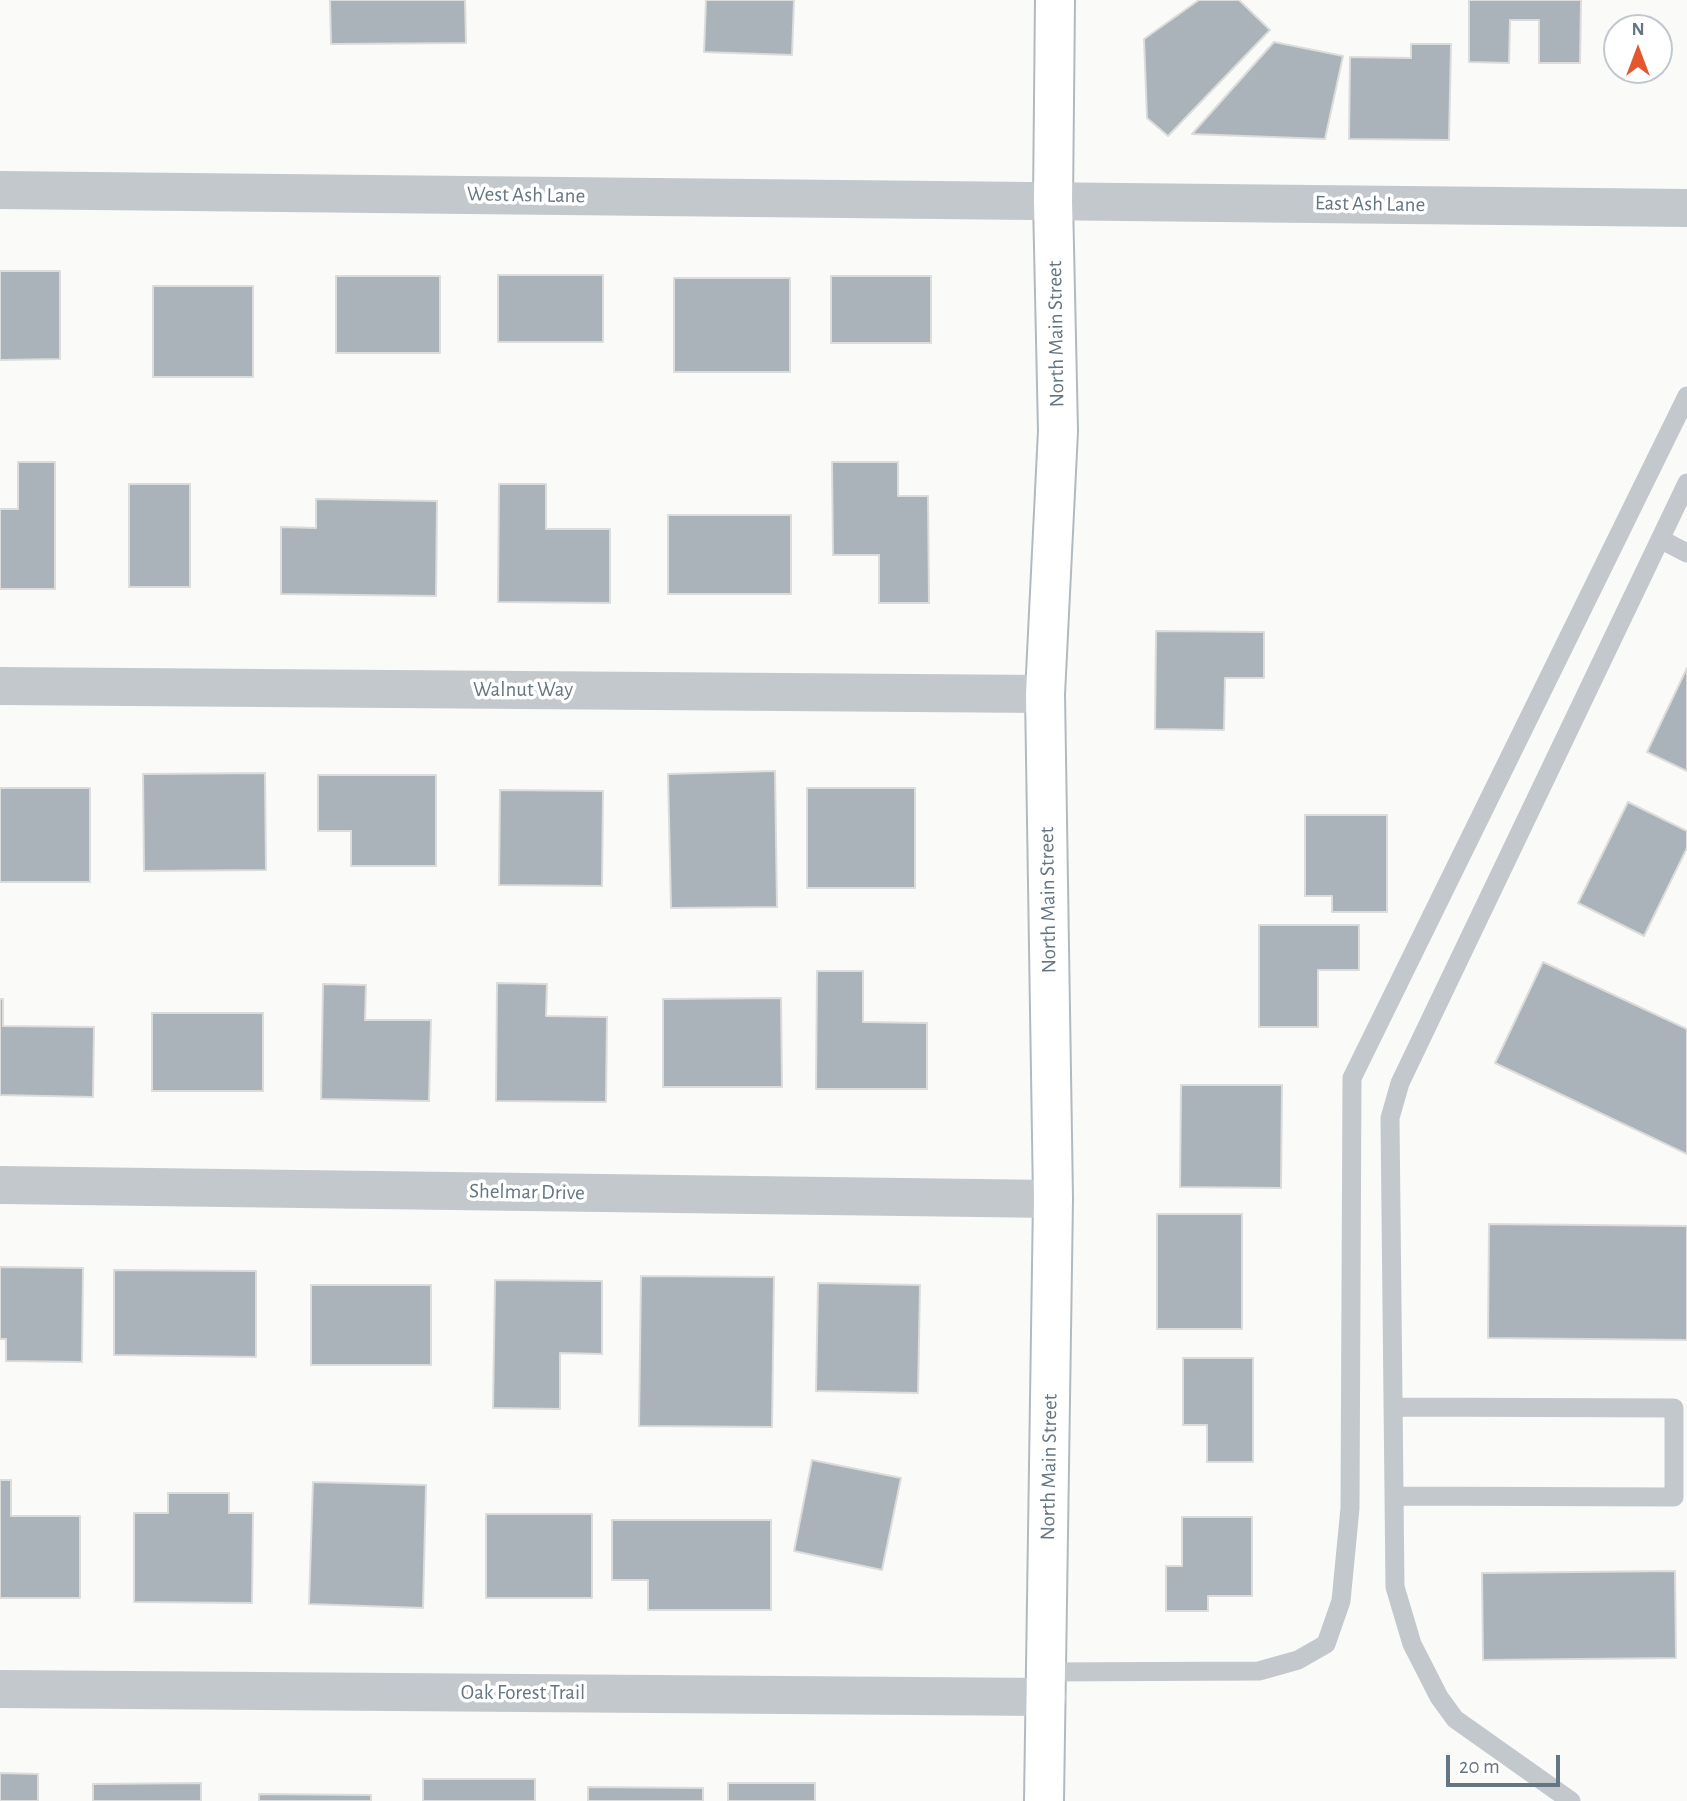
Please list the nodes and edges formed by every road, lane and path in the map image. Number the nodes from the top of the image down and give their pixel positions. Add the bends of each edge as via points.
1 (1055, 0) edge
2 (0, 190) edge
3 (1053, 201) junction
4 (1687, 208) edge
5 (1687, 396) edge
6 (1687, 483) edge
7 (1660, 539) junction
8 (1687, 553) edge
9 (0, 686) edge
10 (1045, 694) junction
11 (0, 1185) edge
12 (1053, 1199) junction
13 (1394, 1406) junction
14 (1395, 1496) junction
15 (1047, 1685) junction
16 (0, 1689) edge
17 (1044, 1801) edge
18 (1571, 1801) edge

1 - 3 main road, North Main Street
2 - 3 street, West Ash Lane
3 - 4 street, East Ash Lane
3 - 10 main road, North Main Street via 1058,431
5 - 15 lane via 1352,1078 1350,1508 1341,1601 1326,1644 1298,1660 1259,1671
6 - 7 lane
7 - 8 lane
7 - 13 lane via 1400,1083 1390,1118
9 - 10 street, Walnut Way
10 - 12 main road, North Main Street
11 - 12 street, Shelmar Drive
12 - 15 main road, North Main Street
13 - 14 lane
13 - 14 lane via 1674,1408 1674,1497
14 - 18 lane via 1395,1587 1412,1644 1439,1697 1455,1719
15 - 16 street, Oak Forest Trail
15 - 17 main road, North Main Street

